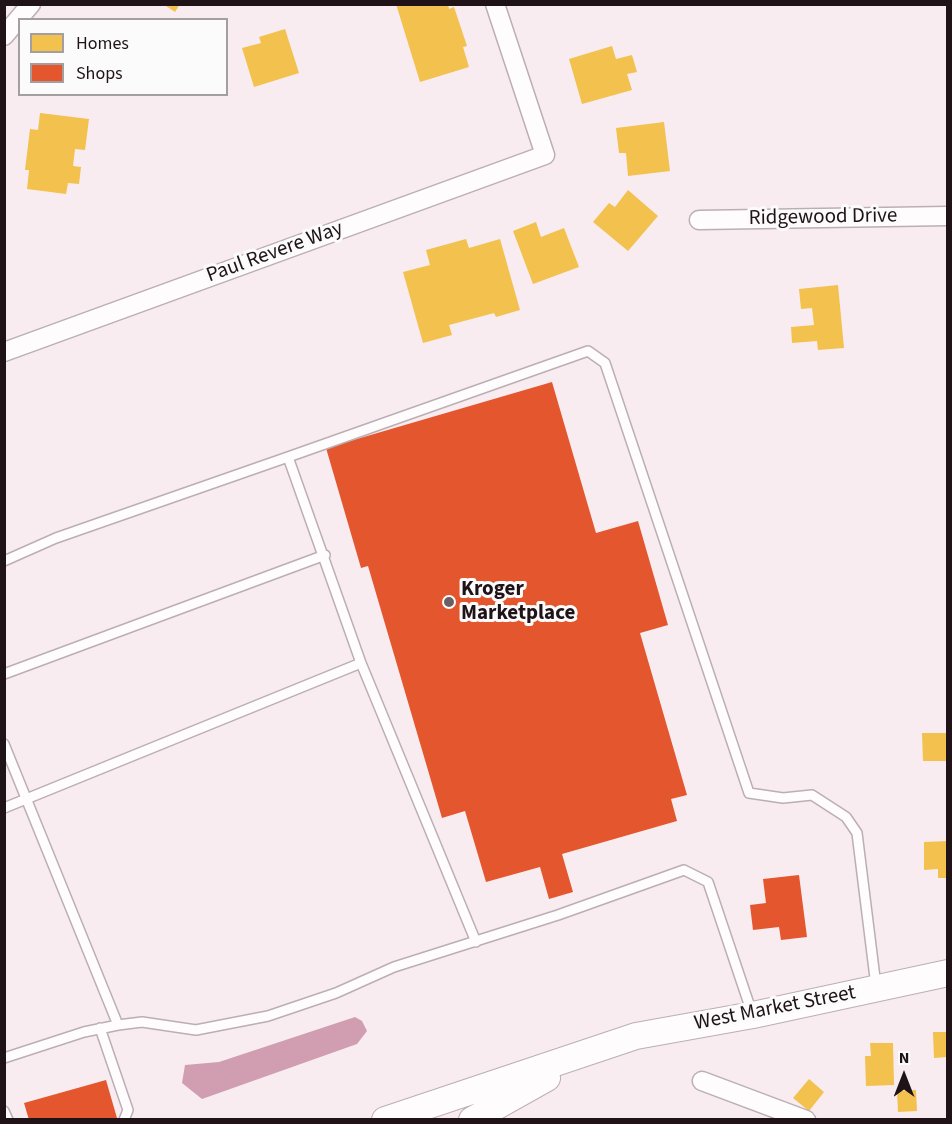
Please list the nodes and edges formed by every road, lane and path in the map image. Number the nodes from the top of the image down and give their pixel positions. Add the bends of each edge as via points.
1 (31, 4) edge
2 (495, 4) edge
3 (19, 18) edge
4 (18, 19) edge
5 (4, 36) edge
6 (948, 216) edge
7 (699, 220) dead end
8 (4, 352) edge
9 (288, 457) junction
10 (325, 555) junction
11 (4, 561) edge
12 (361, 663) junction
13 (4, 674) edge
14 (4, 744) edge
15 (26, 797) junction
16 (4, 807) edge
17 (476, 942) junction
18 (948, 973) edge
19 (876, 988) junction
20 (753, 1015) junction
21 (118, 1025) junction
22 (100, 1028) junction
23 (602, 1047) junction
24 (4, 1058) edge
25 (702, 1081) dead end
26 (4, 1111) edge
27 (8, 1119) edge
28 (124, 1119) edge
29 (385, 1119) edge
30 (472, 1119) edge
31 (806, 1119) edge

1 - 3 street
2 - 8 street, Paul Revere Way via 545,155
4 - 5 street
6 - 7 street, Ridgewood Drive
9 - 10 lane
9 - 11 lane via 56,538
9 - 19 lane via 588,351 605,363 749,793 783,798 812,795 846,817 856,833
10 - 12 lane
10 - 13 lane
12 - 15 lane
12 - 17 lane
14 - 15 lane
15 - 16 lane
15 - 21 lane
17 - 20 lane via 684,870 708,882
17 - 21 lane via 394,967 336,993 268,1016 196,1030 142,1022
18 - 19 main road, West Market Street
19 - 20 main road, West Market Street
20 - 23 main road, West Market Street via 636,1036
21 - 22 lane
22 - 24 lane
22 - 28 lane via 128,1110
23 - 29 main road
23 - 30 main road
25 - 31 street
26 - 27 lane

